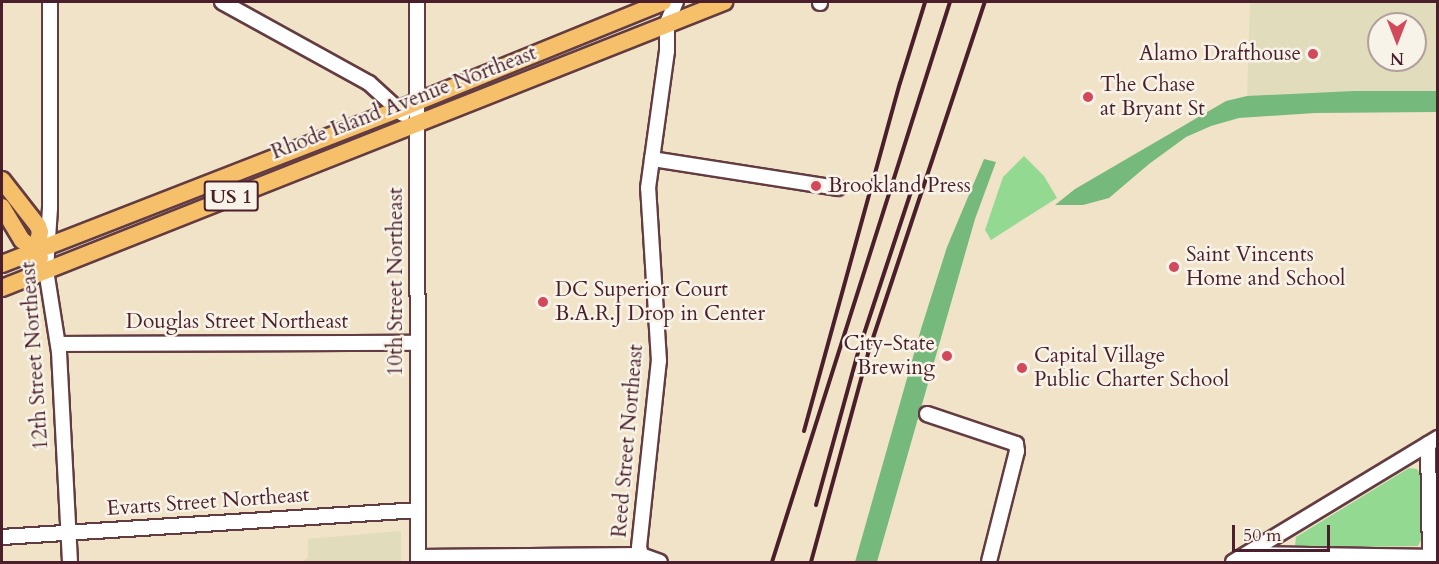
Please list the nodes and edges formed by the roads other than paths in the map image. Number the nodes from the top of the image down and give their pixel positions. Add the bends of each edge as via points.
1 (50, 2) edge
2 (222, 2) edge
3 (417, 2) edge
4 (676, 2) edge
5 (724, 2) edge
6 (655, 3) edge
7 (667, 23) junction
8 (417, 102) junction
9 (397, 110) junction
10 (416, 123) junction
11 (652, 159) junction
12 (2, 180) edge
13 (838, 188) dead end
14 (2, 207) edge
15 (42, 248) junction
16 (2, 264) edge
17 (46, 270) junction
18 (2, 288) edge
19 (417, 343) junction
20 (57, 344) junction
21 (927, 414) dead end
22 (1433, 441) edge
23 (418, 510) junction
24 (68, 533) junction
25 (2, 537) edge
26 (1247, 554) junction
27 (641, 555) junction
28 (1432, 559) edge
29 (418, 560) edge
30 (70, 562) edge
31 (660, 562) edge
32 (989, 562) edge
33 (1233, 562) edge

1 - 15 street, 12th Street Northeast
2 - 9 street via 369,83
3 - 8 street, 10th Street Northeast
4 - 7 street
5 - 7 main road, Rhode Island Avenue Northeast / US 1
6 - 7 street
6 - 8 main road, Rhode Island Avenue Northeast / US 1
7 - 10 main road, Rhode Island Avenue Northeast / US 1
7 - 11 street, Reed Street Northeast via 667,51
8 - 9 main road, Rhode Island Avenue Northeast / US 1
8 - 10 street, 10th Street Northeast
9 - 10 street
9 - 15 main road, Rhode Island Avenue Northeast / US 1
10 - 17 main road, Rhode Island Avenue Northeast / US 1
10 - 19 street, 10th Street Northeast
11 - 13 street
11 - 27 street, Reed Street Northeast via 648,206 658,367
12 - 15 main road via 38,226
14 - 15 main road via 22,240
15 - 16 main road, Rhode Island Avenue Northeast / US 1
15 - 17 main road
17 - 18 main road, Rhode Island Avenue Northeast / US 1
17 - 20 street, 12th Street Northeast
19 - 20 street, Douglas Street Northeast
19 - 23 street, 10th Street Northeast
20 - 24 street, 12th Street Northeast
21 - 32 street via 1016,444
22 - 26 street
22 - 28 street
23 - 24 street, Evarts Street Northeast
23 - 29 street, 10th Street Northeast
24 - 25 street, Evarts Street Northeast
24 - 30 street, 12th Street Northeast
26 - 28 street
26 - 33 street
27 - 29 street
27 - 31 street, Reed Street Northeast

